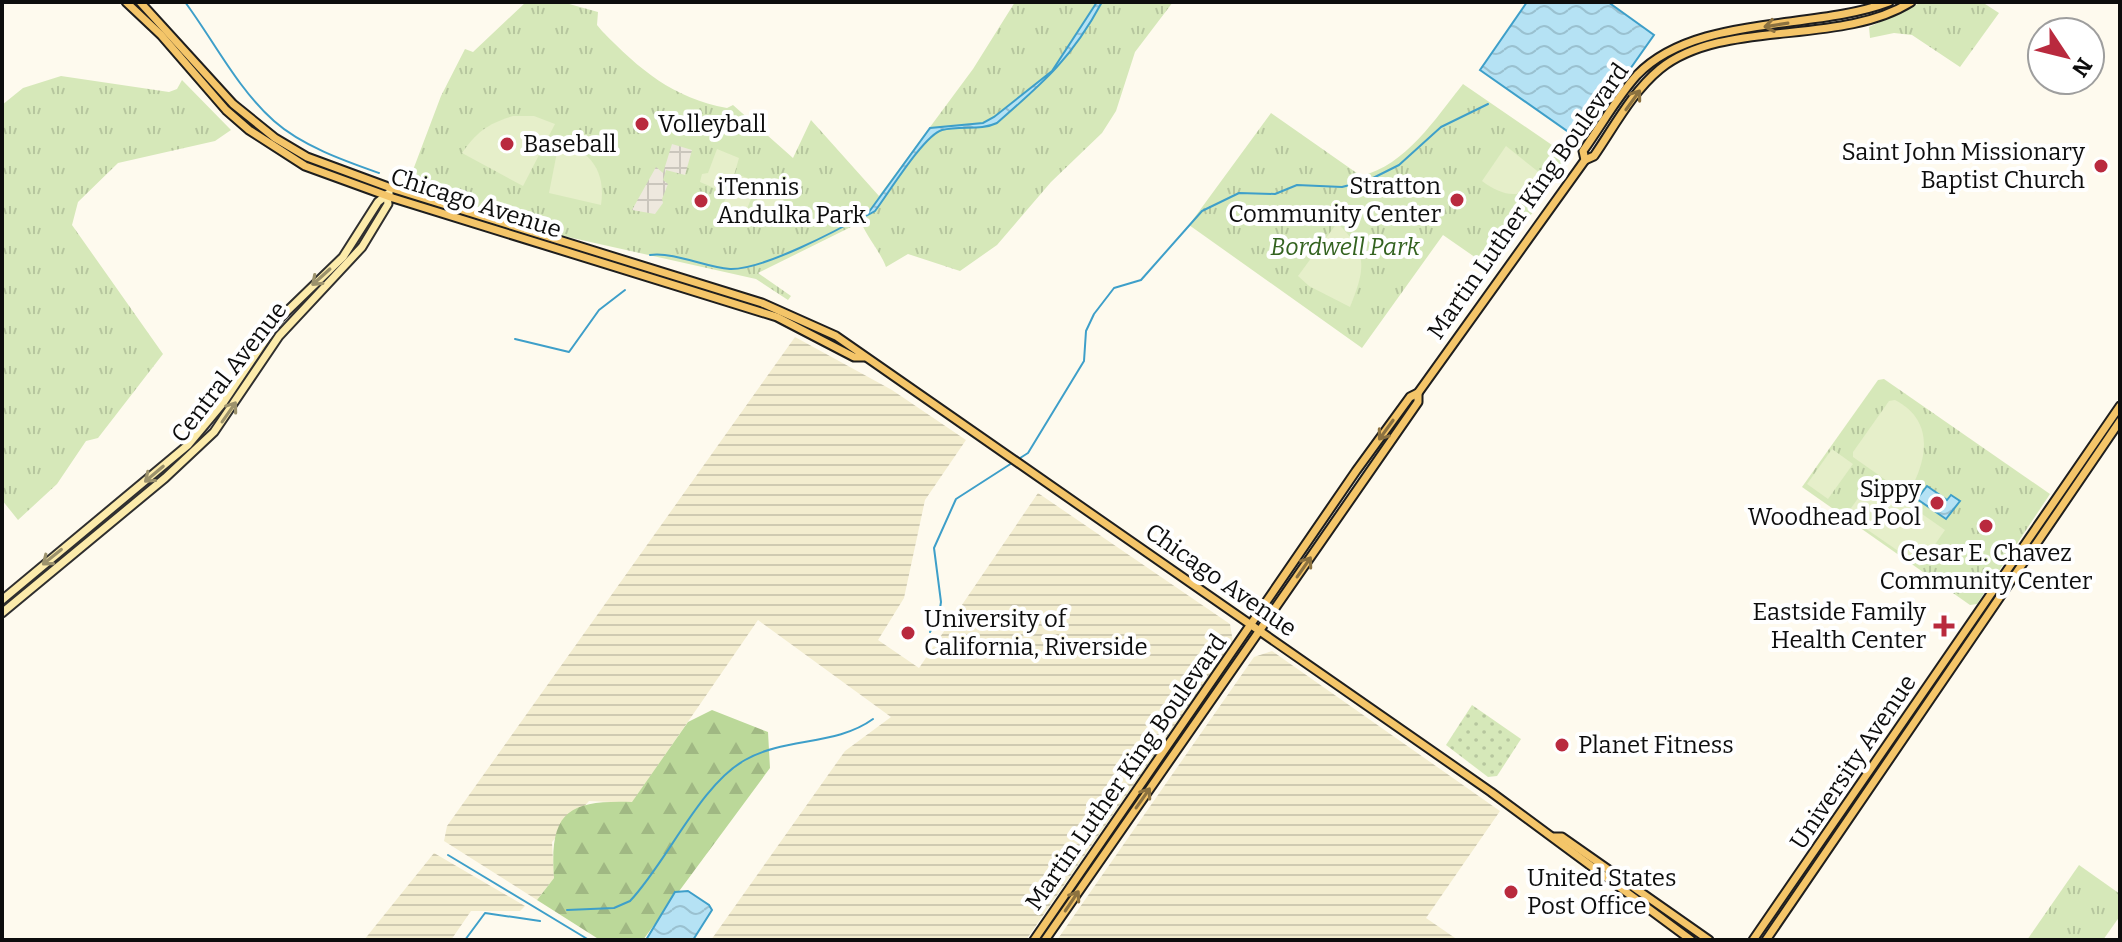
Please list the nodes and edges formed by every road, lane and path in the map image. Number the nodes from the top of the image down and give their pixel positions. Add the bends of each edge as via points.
1 (126, 2) edge
2 (140, 2) edge
3 (1889, 2) edge
4 (1911, 2) edge
5 (1585, 160) junction
6 (389, 192) junction
7 (779, 309) junction
8 (789, 321) junction
9 (825, 330) junction
10 (864, 357) junction
11 (1418, 393) junction
12 (2120, 406) edge
13 (2117, 418) edge
14 (2, 600) edge
15 (2, 613) edge
16 (1251, 625) junction
17 (1260, 631) junction
18 (1849, 803) junction
19 (1554, 837) junction
20 (1835, 837) junction
21 (1034, 940) edge
22 (1045, 940) edge
23 (1691, 940) edge
24 (1709, 940) edge
25 (1753, 940) edge
26 (1766, 940) edge

1 - 6 main road, Chicago Avenue via 249,130 305,166
2 - 6 main road, Chicago Avenue via 233,104 275,138
3 -> 5 main road, Martin Luther King Boulevard via 1682,44 1634,79 1584,150
5 -> 4 main road via 1594,156 1649,80 1674,59 1714,45 1879,17
5 - 11 main road, Martin Luther King Boulevard
6 - 7 main road, Chicago Avenue
6 - 8 main road, Chicago Avenue
6 -> 14 main road, Central Avenue via 343,257 280,318 188,445
15 -> 6 main road, Central Avenue via 214,432 279,336 362,247 388,204
7 - 8 main road
7 - 9 main road, Chicago Avenue
8 - 9 main road
8 - 10 main road, Chicago Avenue via 854,357
9 - 10 main road, Chicago Avenue
10 - 16 main road, Chicago Avenue
11 -> 16 main road, Martin Luther King Boulevard via 1410,397
17 -> 11 main road, Martin Luther King Boulevard via 1418,402
12 - 13 main road, University Avenue
13 - 18 main road, University Avenue
13 - 20 main road, University Avenue
16 - 17 main road, Chicago Avenue
16 - 21 main road, Martin Luther King Boulevard
17 - 19 main road, Chicago Avenue
22 -> 17 main road, Martin Luther King Boulevard
18 - 20 main road via 1851,809
18 - 25 main road, University Avenue
19 - 23 main road, Chicago Avenue
19 - 24 main road, Chicago Avenue via 1562,837
20 - 26 main road, University Avenue

